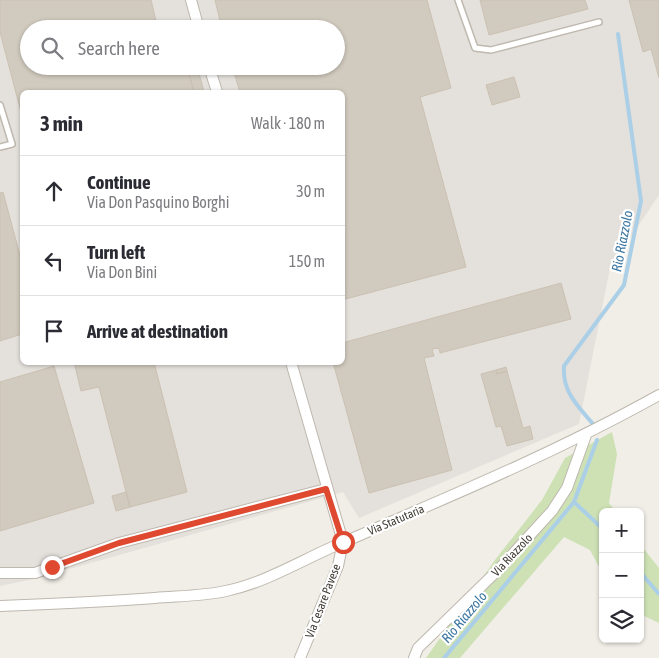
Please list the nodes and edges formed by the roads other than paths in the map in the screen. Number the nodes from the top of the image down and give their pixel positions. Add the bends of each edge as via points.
1 (191, 0) edge
2 (458, 0) edge
3 (197, 20) edge
4 (599, 22) dead end
5 (212, 75) edge
6 (216, 90) edge
7 (0, 105) edge
8 (0, 147) edge
9 (292, 365) edge
10 (659, 395) edge
11 (586, 436) junction
12 (326, 489) junction
13 (343, 542) junction
14 (0, 573) edge
15 (0, 606) edge
16 (300, 658) edge
17 (414, 658) edge

1 - 3 street
2 - 4 lane via 475,48 491,50
5 - 6 street
7 - 8 lane via 12,144
9 - 12 street
10 - 11 street, Via Statutaria
11 - 13 street, Via Statutaria
11 - 17 street, Via Riazzolo via 567,488 552,512 418,648
12 - 13 street
12 - 14 street via 119,543 35,573
13 - 15 street, Via Statutaria via 252,584 225,591 83,604
13 - 16 street, Via Cesare Pavese via 338,566

